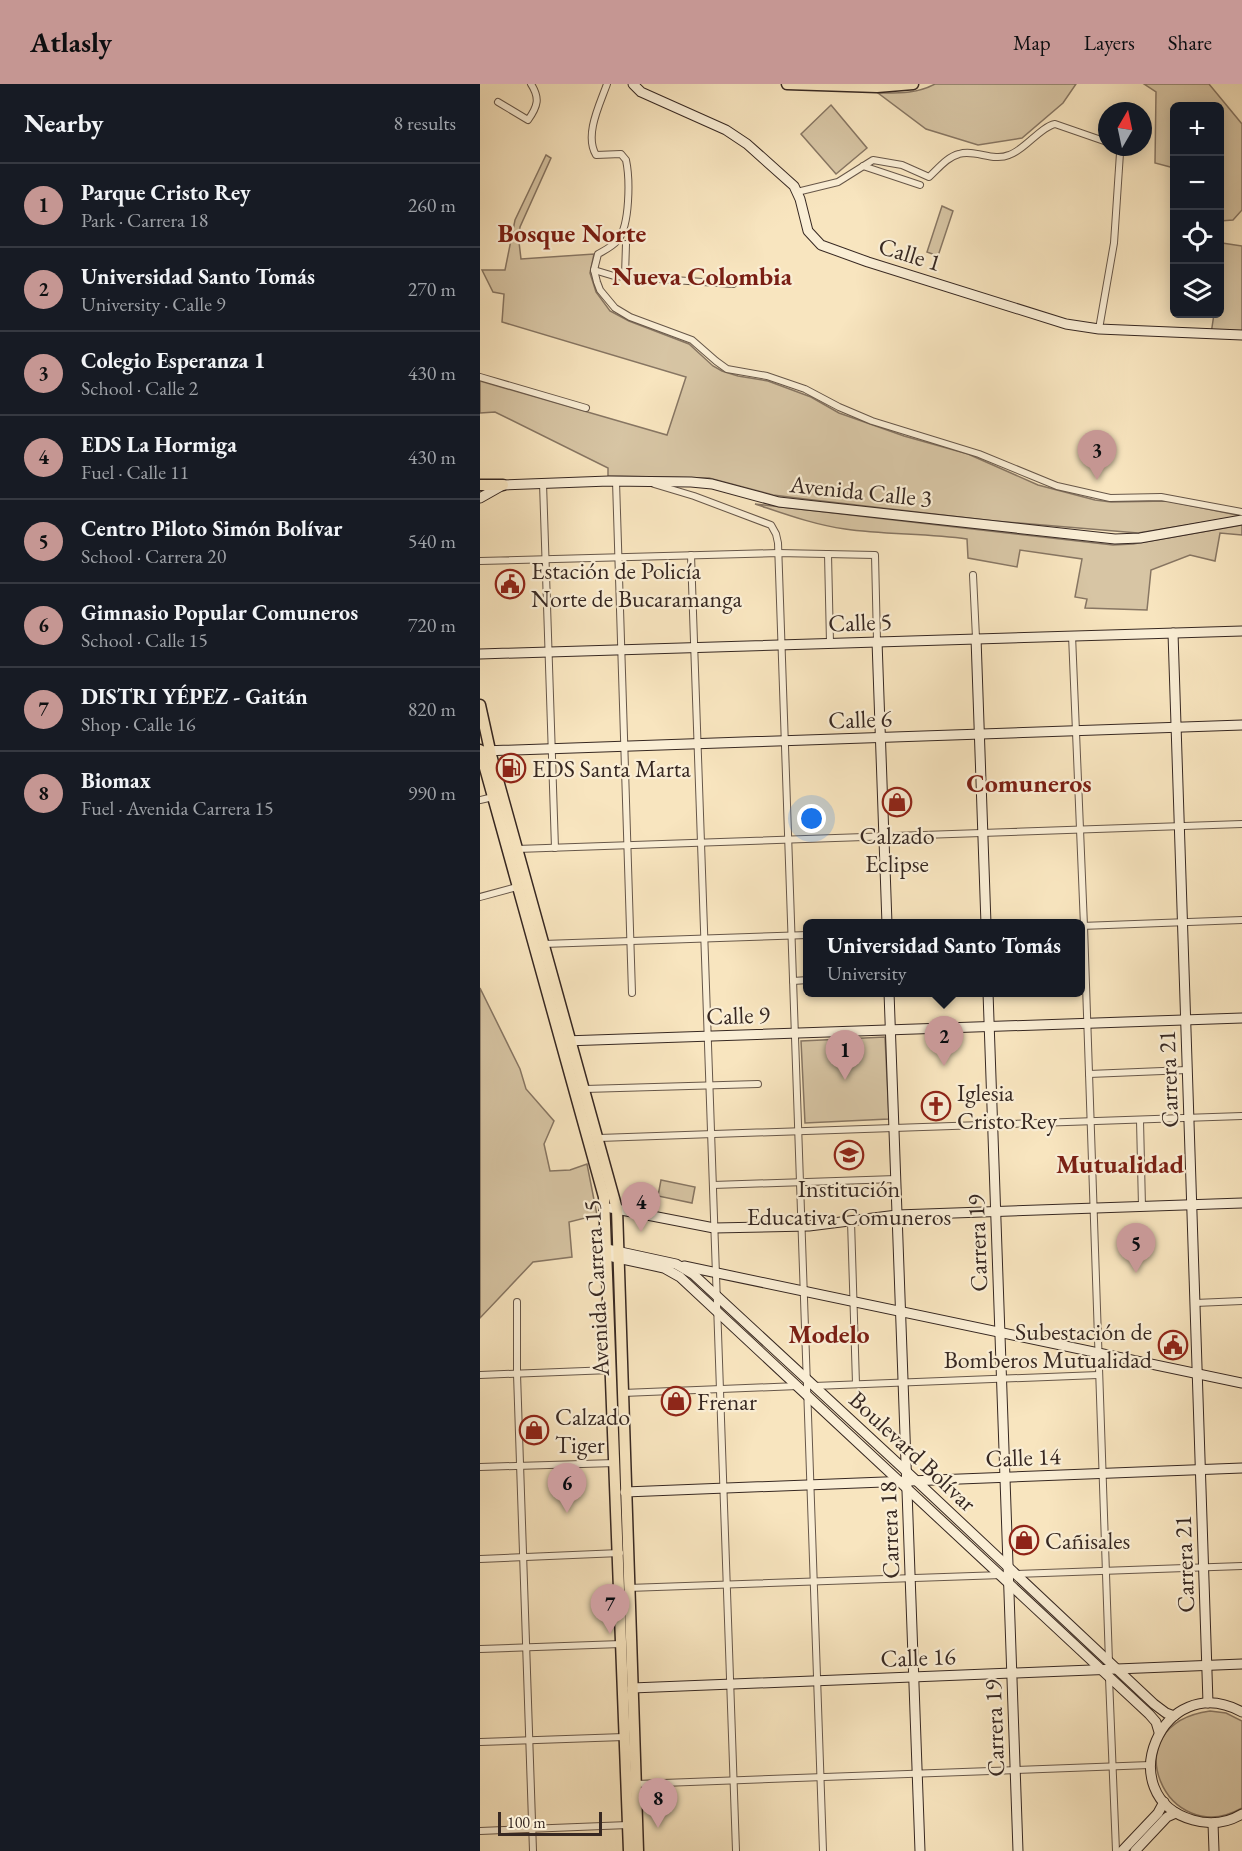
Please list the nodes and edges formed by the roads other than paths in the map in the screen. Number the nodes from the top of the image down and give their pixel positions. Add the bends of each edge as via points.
1 (531, 84) edge
2 (607, 84) edge
3 (633, 84) edge
4 (787, 84) edge
5 (913, 84) edge
6 (498, 102) dead end
7 (1098, 138) edge
8 (1120, 156) edge
9 (863, 166) junction
10 (920, 185) dead end
11 (797, 192) junction
12 (626, 244) dead end
13 (594, 270) junction
14 (626, 276) junction
15 (733, 284) dead end
16 (1099, 329) junction
17 (1242, 335) edge
18 (480, 376) edge
19 (586, 408) dead end
20 (616, 481) junction
21 (646, 482) junction
22 (543, 483) junction
23 (480, 485) edge
24 (503, 485) junction
25 (480, 498) edge
26 (1242, 512) edge
27 (1242, 520) edge
28 (778, 553) junction
29 (828, 554) junction
30 (691, 555) junction
31 (618, 557) junction
32 (545, 559) junction
33 (480, 561) edge
34 (973, 575) dead end
35 (1242, 631) edge
36 (1173, 633) junction
37 (1072, 635) junction
38 (976, 638) junction
39 (877, 641) junction
40 (830, 643) junction
41 (781, 644) junction
42 (694, 647) junction
43 (621, 650) junction
44 (548, 652) junction
45 (480, 654) edge
46 (480, 705) edge
47 (1242, 725) edge
48 (1176, 728) junction
49 (1076, 731) junction
50 (980, 734) junction
51 (880, 738) junction
52 (784, 741) junction
53 (697, 744) junction
54 (624, 747) junction
55 (551, 748) junction
56 (483, 751) edge
57 (493, 797) junction
58 (480, 800) edge
59 (1242, 824) edge
60 (1179, 826) junction
61 (1080, 829) junction
62 (983, 833) junction
63 (884, 836) junction
64 (788, 840) junction
65 (701, 843) junction
66 (627, 845) junction
67 (555, 848) junction
68 (517, 849) junction
69 (518, 887) junction
70 (480, 897) edge
71 (887, 919) edge
72 (986, 919) edge
73 (1082, 919) edge
74 (1242, 920) edge
75 (1182, 922) junction
76 (1085, 926) edge
77 (803, 935) edge
78 (791, 936) junction
79 (704, 939) junction
80 (630, 942) junction
81 (543, 945) junction
82 (803, 980) edge
83 (793, 981) junction
84 (1085, 984) edge
85 (632, 993) dead end
86 (890, 997) edge
87 (988, 997) edge
88 (1242, 1018) edge
89 (1185, 1020) junction
90 (1087, 1023) junction
91 (989, 1026) junction
92 (891, 1030) junction
93 (795, 1033) junction
94 (707, 1036) junction
95 (565, 1041) junction
96 (1187, 1070) junction
97 (1089, 1074) junction
98 (758, 1084) dead end
99 (709, 1085) junction
100 (585, 1089) junction
101 (1242, 1116) edge
102 (1188, 1118) junction
103 (1140, 1120) junction
104 (1090, 1121) junction
105 (992, 1125) junction
106 (894, 1128) junction
107 (798, 1131) junction
108 (711, 1134) junction
109 (599, 1138) junction
110 (896, 1179) junction
111 (800, 1182) junction
112 (712, 1185) junction
113 (1242, 1203) edge
114 (1191, 1205) junction
115 (605, 1207) junction
116 (1142, 1207) junction
117 (617, 1209) junction
118 (1093, 1209) junction
119 (995, 1212) junction
120 (897, 1215) junction
121 (851, 1221) junction
122 (802, 1226) junction
123 (714, 1227) junction
124 (613, 1254) junction
125 (676, 1264) junction
126 (716, 1273) junction
127 (804, 1292) junction
128 (716, 1296) junction
129 (854, 1301) junction
130 (1242, 1301) edge
131 (517, 1302) dead end
132 (1195, 1303) junction
133 (901, 1311) junction
134 (717, 1312) junction
135 (999, 1331) junction
136 (1097, 1353) junction
137 (611, 1370) junction
138 (1197, 1373) junction
139 (518, 1374) junction
140 (480, 1375) edge
141 (1098, 1375) junction
142 (1001, 1378) junction
143 (903, 1382) junction
144 (1242, 1383) edge
145 (809, 1384) junction
146 (856, 1384) junction
147 (796, 1386) junction
148 (720, 1389) junction
149 (622, 1393) junction
150 (807, 1397) junction
151 (615, 1462) junction
152 (520, 1465) junction
153 (480, 1467) edge
154 (1242, 1468) edge
155 (1200, 1470) junction
156 (1102, 1473) junction
157 (1004, 1477) junction
158 (907, 1480) junction
159 (810, 1485) junction
160 (723, 1488) junction
161 (626, 1492) junction
162 (623, 1553) junction
163 (524, 1557) junction
164 (480, 1559) edge
165 (1242, 1566) edge
166 (1204, 1567) junction
167 (1105, 1571) junction
168 (1008, 1575) junction
169 (910, 1578) junction
170 (814, 1582) junction
171 (726, 1585) junction
172 (624, 1589) junction
173 (621, 1644) junction
174 (527, 1648) junction
175 (480, 1649) edge
176 (1242, 1664) edge
177 (1207, 1666) junction
178 (1109, 1669) junction
179 (1011, 1673) junction
180 (914, 1677) junction
181 (817, 1680) junction
182 (730, 1684) junction
183 (632, 1688) junction
184 (1208, 1703) junction
185 (1242, 1712) edge
186 (1174, 1716) junction
187 (1159, 1732) junction
188 (624, 1737) junction
189 (530, 1740) junction
190 (480, 1742) edge
191 (1150, 1765) junction
192 (1113, 1767) junction
193 (1015, 1770) junction
194 (917, 1774) junction
195 (820, 1777) junction
196 (733, 1780) junction
197 (636, 1784) junction
198 (1164, 1802) junction
199 (1176, 1812) junction
200 (1242, 1814) edge
201 (1213, 1823) junction
202 (628, 1826) junction
203 (533, 1829) junction
204 (480, 1831) edge
205 (534, 1851) edge
206 (628, 1851) edge
207 (638, 1851) edge
208 (735, 1851) edge
209 (823, 1851) edge
210 (920, 1851) edge
211 (1018, 1851) edge
212 (1116, 1851) edge
213 (1122, 1851) edge
214 (1136, 1851) edge
215 (1214, 1851) edge

1 - 6 street via 538,99 528,120
2 - 13 street via 591,144 596,155 621,154 626,160 625,223 619,239 598,254
3 - 11 street, Calle 1 via 641,92 738,137
4 - 5 main road
7 - 9 street via 1050,125 1009,156 959,154 929,177 902,165 873,160
8 - 16 street via 1117,221
9 - 10 street
9 - 11 street via 838,182
11 - 16 street, Calle 1 via 808,231 821,245 1066,324
12 - 14 street
13 - 14 street
13 - 26 street via 600,290 615,308 692,340 727,369 767,376 812,392 872,421 979,454 1057,486 1110,498 1169,498
14 - 15 street
16 - 17 street, Calle 1
18 - 19 street
20 - 21 street, Avenida Calle 3
20 - 22 street, Avenida Calle 3
20 - 31 street
21 - 27 street, Avenida Calle 3 via 712,484 779,502 1115,539
21 - 28 street via 771,525
22 - 24 street, Avenida Calle 3
22 - 32 street
23 - 24 main road
24 - 25 street, Avenida Calle 3
28 - 29 street
28 - 30 street
28 - 41 street
29 - 39 street via 875,555
29 - 40 street
30 - 31 street
30 - 42 street
31 - 32 street
31 - 43 street
32 - 33 street
32 - 44 street
34 - 38 street
35 - 36 street, Calle 5
36 - 37 street, Calle 5
36 - 48 street, Carrera 21
37 - 38 street, Calle 5
37 - 49 street
38 - 39 street, Calle 5
38 - 50 street
39 - 40 street, Calle 5
39 - 51 street
40 - 41 street, Calle 5
41 - 42 street, Calle 5
41 - 52 street
42 - 43 street, Calle 5
42 - 53 street
43 - 44 street, Calle 5
43 - 54 street
44 - 45 street, Calle 5
44 - 55 street
46 - 56 main road, Avenida Carrera 15
47 - 48 street, Calle 6
48 - 49 street, Calle 6
48 - 60 street, Carrera 21
49 - 50 street, Calle 6
49 - 61 street
50 - 51 street, Calle 6
50 - 62 street
51 - 52 street, Calle 6
51 - 63 street
52 - 53 street, Calle 6
52 - 64 street
53 - 54 street, Calle 6
53 - 65 street
54 - 55 street, Calle 6
54 - 66 street
55 - 56 street, Calle 6
55 - 67 street
56 - 57 main road, Avenida Carrera 15
56 - 68 main road, Avenida Carrera 15
57 - 58 street
57 - 69 main road, Avenida Carrera 15
59 - 60 street
60 - 61 street
60 - 75 street, Carrera 21
61 - 62 street
61 - 73 street
62 - 63 street
62 - 72 street
63 - 64 street
63 - 71 street
64 - 65 street
64 - 78 street
65 - 66 street
65 - 79 street
66 - 67 street
66 - 80 street
67 - 68 street
68 - 81 main road, Avenida Carrera 15
69 - 70 street
69 - 95 main road, Avenida Carrera 15
74 - 75 street
75 - 76 street
75 - 89 street, Carrera 21
77 - 78 street
78 - 79 street
78 - 83 street
79 - 80 street
79 - 94 street
80 - 81 street
80 - 85 street
81 - 95 main road, Avenida Carrera 15
82 - 83 street
83 - 93 street
84 - 90 street
86 - 92 street, Carrera 18
87 - 91 street, Carrera 19
88 - 89 street, Calle 9
89 - 90 street, Calle 9
89 - 96 street, Carrera 21
90 - 91 street, Calle 9
90 - 97 street
91 - 92 street, Calle 9
91 - 105 street, Carrera 19
92 - 93 street, Calle 9
92 - 106 street, Carrera 18
93 - 94 street, Calle 9
93 - 107 street
94 - 95 street, Calle 9
94 - 99 street
95 - 100 main road, Avenida Carrera 15
95 - 115 main road, Avenida Carrera 15
96 - 97 street
96 - 102 street, Carrera 21
97 - 104 street
98 - 99 street
99 - 100 street
99 - 108 street
100 - 109 main road, Avenida Carrera 15
101 - 102 street
102 - 103 street
102 - 114 street, Carrera 21
103 - 104 street
103 - 116 street
104 - 105 street
104 - 118 street
105 - 106 street
105 - 119 street, Carrera 19
106 - 107 street
106 - 110 street, Carrera 18
107 - 108 street
107 - 111 street
108 - 109 street
108 - 112 street
109 - 117 main road, Avenida Carrera 15
110 - 111 street
110 - 120 street, Carrera 18
111 - 112 street
111 - 122 street
112 - 123 street
113 - 114 street
114 - 116 street
114 - 132 street, Carrera 21
115 - 117 street
115 - 124 main road, Avenida Carrera 15
116 - 118 street
117 - 123 street
117 - 124 main road, Avenida Carrera 15
118 - 119 street
118 - 136 street
119 - 120 street
119 - 135 street, Carrera 19
120 - 121 street
120 - 133 street, Carrera 18
121 - 122 street
121 - 129 street
122 - 123 street
122 - 127 street
123 - 126 street
124 - 125 street, Boulevard Bolívar
124 - 134 street, Boulevard Bolívar via 674,1273
124 - 137 main road, Avenida Carrera 15
124 - 149 main road, Avenida Carrera 15
125 - 126 street
125 - 128 street, Boulevard Bolívar
126 - 127 street
126 - 128 street
127 - 129 street
127 - 145 street
128 - 134 street
128 - 145 street, Boulevard Bolívar
129 - 133 street
129 - 146 street
130 - 132 street
131 - 139 street
132 - 138 street, Carrera 21
133 - 135 street
133 - 143 street, Carrera 18
134 - 147 street, Boulevard Bolívar
134 - 148 street
135 - 136 street
135 - 142 street, Carrera 19
136 - 138 street
136 - 141 street
137 - 139 street
137 - 151 main road, Avenida Carrera 15
138 - 144 street
138 - 155 street, Carrera 21
139 - 140 street
139 - 152 street
141 - 142 street
141 - 156 street
142 - 143 street
142 - 157 street, Carrera 19
143 - 146 street
143 - 158 street, Carrera 18
145 - 146 street
145 - 147 street
145 - 150 street
145 - 158 street, Boulevard Bolívar
147 - 148 street
147 - 150 street, Boulevard Bolívar
148 - 149 street
148 - 160 street
149 - 161 main road, Avenida Carrera 15
150 - 158 street, Boulevard Bolívar
150 - 159 street
151 - 152 street
151 - 162 main road, Avenida Carrera 15
152 - 153 street
152 - 163 street
154 - 155 street, Calle 14
155 - 156 street, Calle 14
155 - 166 street, Carrera 21
156 - 157 street, Calle 14
156 - 167 street
157 - 158 street, Calle 14
157 - 168 street, Carrera 19
158 - 159 street, Calle 14
158 - 168 street, Boulevard Bolívar
158 - 169 street, Carrera 18
159 - 160 street, Calle 14
159 - 170 street
160 - 161 street, Calle 14
160 - 171 street
161 - 162 main road, Avenida Carrera 15
162 - 163 street
162 - 172 main road, Avenida Carrera 15
163 - 164 street
163 - 174 street
165 - 166 street
166 - 167 street
166 - 177 street, Carrera 21
167 - 168 street
167 - 178 street
168 - 169 street
168 - 178 street, Boulevard Bolívar
168 - 179 street, Carrera 19
169 - 170 street
169 - 180 street, Carrera 18
170 - 171 street
170 - 181 street
171 - 172 street
171 - 182 street
172 - 173 main road, Avenida Carrera 15
172 - 183 main road, Avenida Carrera 15
173 - 174 street
173 - 188 main road, Avenida Carrera 15
174 - 175 street
174 - 189 street
176 - 177 street, Calle 16
177 - 178 street, Calle 16
177 - 184 street, Carrera 21
178 - 179 street, Calle 16
178 - 186 street, Boulevard Bolívar
178 - 187 street, Boulevard Bolívar via 1154,1719
178 - 192 street
179 - 180 street, Calle 16
179 - 193 street, Carrera 19
180 - 181 street, Calle 16
180 - 194 street, Carrera 18
181 - 182 street, Calle 16
181 - 195 street
182 - 183 street, Calle 16
182 - 196 street
183 - 197 main road, Avenida Carrera 15
184 - 185 street
184 - 186 street
186 - 187 street
187 - 191 street
188 - 189 street
188 - 202 main road, Avenida Carrera 15
189 - 190 street
189 - 203 street
191 - 192 street
191 - 198 street via 1154,1785
192 - 193 street
192 - 212 street
193 - 194 street
193 - 211 street, Carrera 19
194 - 195 street
194 - 210 street, Carrera 18
195 - 196 street
195 - 209 street
196 - 197 street
196 - 208 street
197 - 207 main road, Avenida Carrera 15
198 - 199 street
198 - 213 street
199 - 201 street via 1194,1821
199 - 214 street
200 - 201 street
201 - 215 street
202 - 203 street
202 - 206 main road, Avenida Carrera 15
203 - 204 street
203 - 205 street

